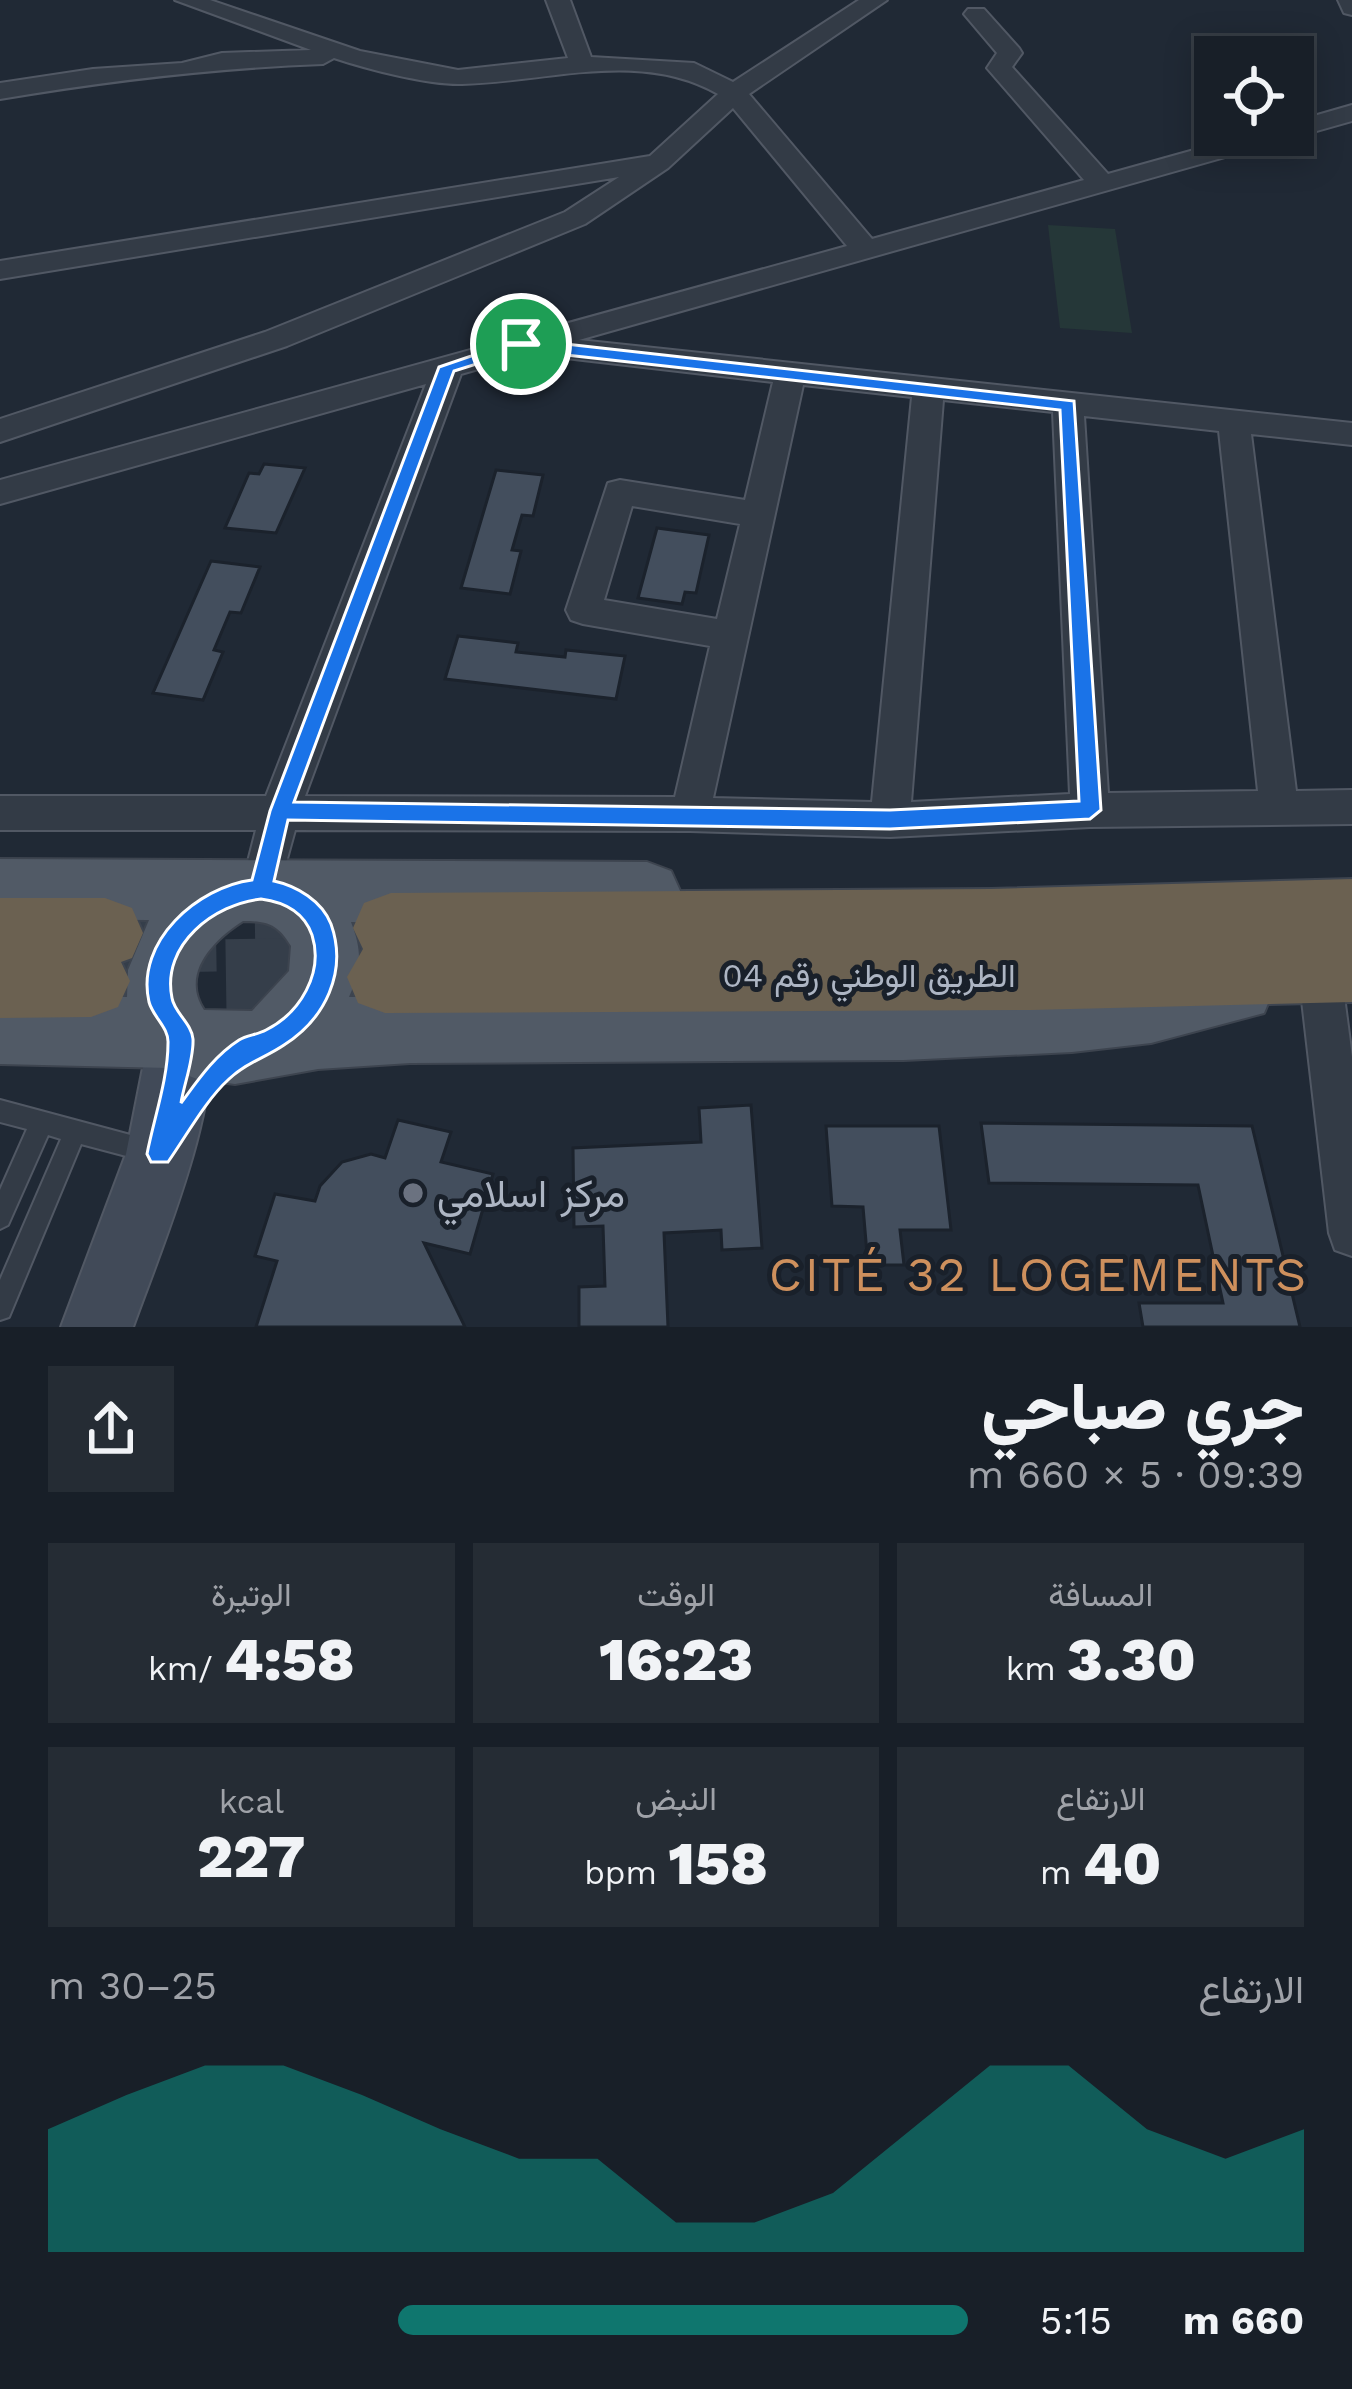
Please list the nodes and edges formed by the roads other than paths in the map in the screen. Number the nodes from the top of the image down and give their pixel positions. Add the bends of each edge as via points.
1 (188, 0) edge
2 (559, 0) edge
3 (874, 0) edge
4 (976, 14) dead end
5 (355, 57) junction
6 (582, 64) junction
7 (0, 91) edge
8 (734, 93) junction
9 (1352, 113) edge
10 (1314, 124) edge
11 (1204, 156) edge
12 (658, 162) junction
13 (1103, 185) junction
14 (865, 249) junction
15 (0, 270) edge
16 (521, 344) junction
17 (448, 367) junction
18 (790, 375) junction
19 (928, 390) junction
20 (1068, 405) junction
21 (1234, 423) junction
22 (0, 431) edge
23 (1352, 434) edge
24 (0, 492) edge
25 (757, 514) junction
26 (733, 635) junction
27 (1279, 806) junction
28 (1352, 807) edge
29 (1090, 810) junction
30 (280, 811) junction
31 (0, 813) edge
32 (690, 814) junction
33 (890, 820) junction
34 (0, 889) edge
35 (258, 891) junction
36 (0, 933) edge
37 (1344, 939) edge
38 (388, 953) tunnel mouth
39 (0, 982) edge
40 (0, 1029) edge
41 (219, 1039) junction
42 (1, 1115) edge
43 (42, 1122) junction
44 (76, 1130) junction
45 (160, 1154) junction
46 (0, 1217) edge
47 (1352, 1233) edge
48 (0, 1308) edge
49 (97, 1327) edge

1 - 5 street
2 - 6 street
3 - 8 street
4 - 13 street via 1010,53 999,68
5 - 6 street via 458,77
5 - 7 street via 221,60
6 - 8 street via 694,70
8 - 12 street
8 - 14 street
9 - 10 street
11 - 13 street
12 - 15 street
12 - 22 street via 575,218 276,339
13 - 14 street
14 - 16 street
16 - 17 street
16 - 18 street
17 - 24 street
17 - 30 street
18 - 19 street
18 - 25 street
19 - 20 street
19 - 33 street
20 - 21 street
20 - 29 street
21 - 23 street
21 - 27 street
25 - 26 street
25 - 26 street via 620,492 583,610
26 - 32 street
27 - 28 street
27 - 29 street
29 - 33 street
30 - 31 street
30 - 32 street
30 - 35 street
32 - 33 street
34 - 35 main road
35 - 37 main road via 1182,896
35 - 41 main road via 191,917 165,956 160,1000
35 - 41 main road via 303,904 319,922 325,972 306,1010
36 - 39 highway via 98,957
37 - 38 highway, الطريق الوطني رقم 04 via 1030,974
37 - 41 main road via 1151,1009 1072,1018 410,1028
37 - 47 street
40 - 41 main road
41 - 45 main road via 201,1091
42 - 43 lane
43 - 44 lane
43 - 46 lane
44 - 45 lane
44 - 48 lane
45 - 49 main road

